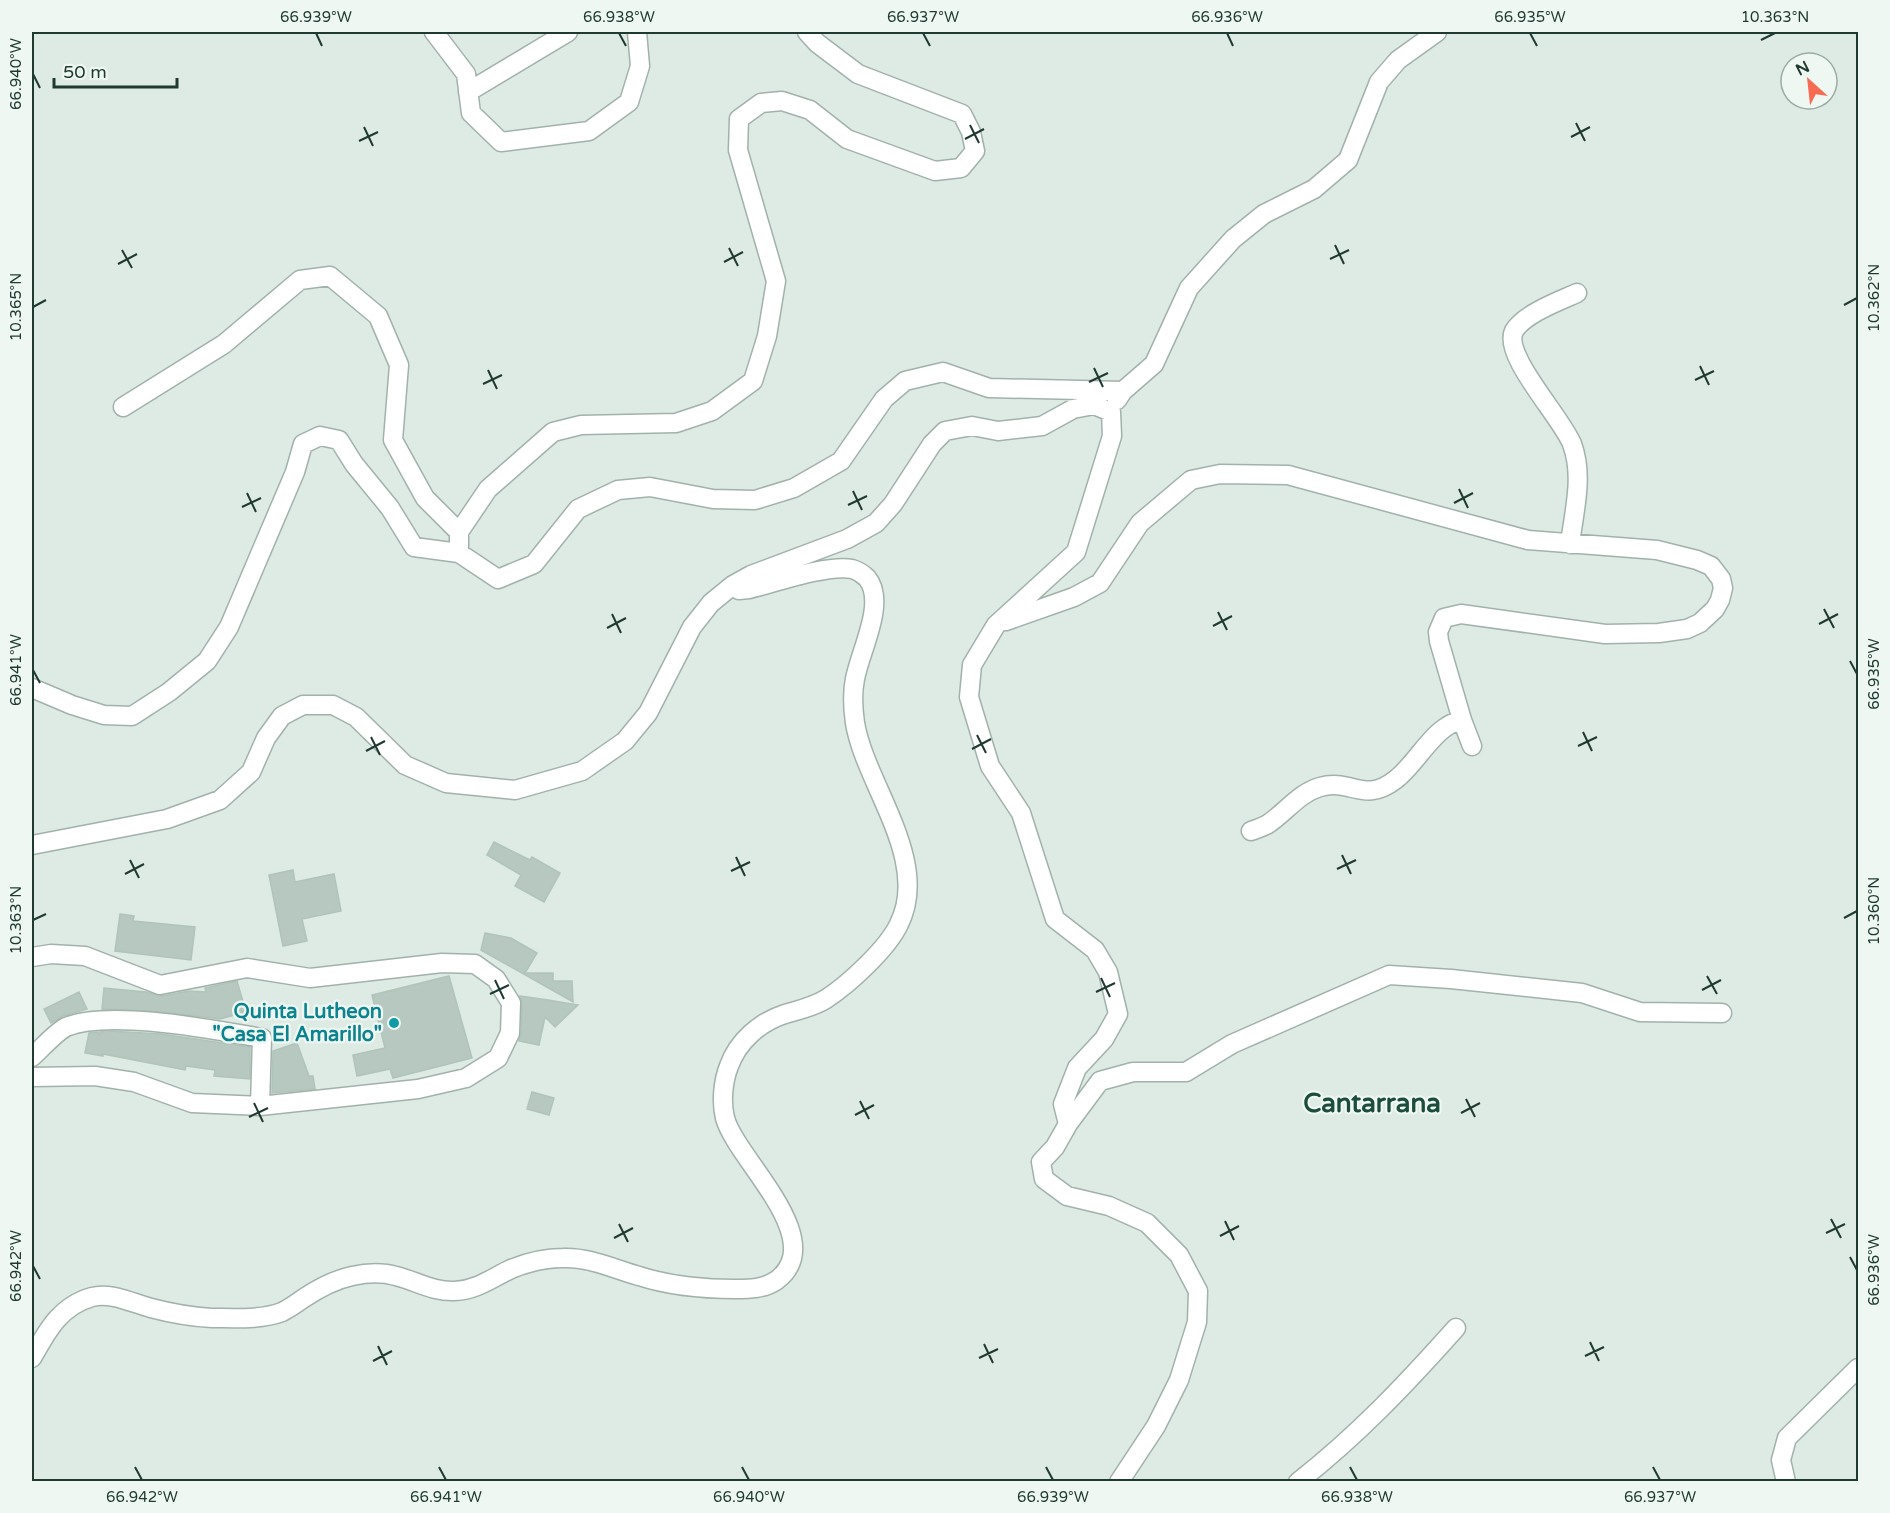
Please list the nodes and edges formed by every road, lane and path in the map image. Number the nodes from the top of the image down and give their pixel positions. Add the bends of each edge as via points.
1 (434, 32) edge
2 (568, 32) edge
3 (637, 32) edge
4 (807, 32) edge
5 (1437, 32) edge
6 (468, 92) junction
7 (1577, 293) dead end
8 (1123, 391) junction
9 (123, 407) dead end
10 (1111, 412) junction
11 (459, 532) junction
12 (1570, 544) junction
13 (459, 553) junction
14 (733, 585) junction
15 (996, 625) junction
16 (32, 688) edge
17 (1462, 720) junction
18 (1472, 746) dead end
19 (1251, 831) dead end
20 (32, 844) edge
21 (32, 957) edge
22 (1722, 1013) dead end
23 (32, 1057) edge
24 (32, 1077) edge
25 (260, 1106) junction
26 (1068, 1124) junction
27 (1456, 1328) dead end
28 (32, 1358) edge
29 (1858, 1368) edge
30 (1119, 1482) edge
31 (1298, 1482) edge
32 (1786, 1482) edge

1 - 6 street via 466,74
2 - 6 street
3 - 6 street via 640,66 629,102 589,131 501,142 471,113
4 - 11 street via 858,74 962,114 975,151 961,168 935,171 847,139 810,110 782,101 761,103 746,113 739,119 738,150 776,281 767,336 753,381 712,411 676,423 581,425 553,432 488,489
5 - 8 street via 1398,60 1379,82 1348,160 1314,189 1264,214 1233,239 1189,288 1154,364
7 - 12 street via 1535,314 1512,337 1519,360 1572,445 1578,487
8 - 10 street
8 - 13 street via 989,388 943,372 904,381 884,399 841,461 794,488 755,500 713,499 650,487 618,490 578,509 534,564 498,579
9 - 11 street via 224,344 300,280 330,276 378,316 399,365 393,440 425,498
10 - 14 street via 1094,405 1073,409 1042,426 998,431 972,426 945,430 876,523 847,539
10 - 15 street via 1112,436 1076,552
11 - 13 street
12 - 15 street via 1528,540 1288,475 1220,474 1191,480 1140,523 1100,583 1074,597
12 - 17 street via 1657,550 1696,560 1717,572 1723,588 1720,600 1700,623 1659,633 1605,634 1450,615 1441,621 1438,632
13 - 16 street via 414,547 339,440 320,436 303,444 295,472 229,627 207,661 132,716 104,715
14 - 20 street via 711,603 692,627 648,713 625,741 582,771 515,790 446,783 405,765 356,717 333,705 303,705 282,716 266,738 251,772 220,800 167,819
14 - 28 street via 739,590 748,589 841,568 860,572 869,580 876,598 854,683 855,722 867,763 900,840 908,897 902,920 888,943 827,998 780,1015 753,1031 736,1050 727,1071 725,1117 788,1223 792,1256 786,1272 773,1283 755,1289 677,1286 589,1260 560,1257 519,1266 472,1289 448,1291 393,1275 365,1274 335,1281 286,1310 265,1317 207,1318 100,1296 74,1304 59,1315
15 - 26 street via 972,665 969,697 990,766 1021,813 1055,919 1095,950 1108,972 1118,1014 1104,1039 1077,1068 1063,1104
17 - 18 street
17 - 19 street via 1444,728 1385,787 1366,792 1344,785 1320,787 1268,824
21 - 25 street via 85,956 160,985 247,968 310,978 442,963 475,964 496,979 511,1002 510,1033 498,1058 466,1078 418,1089
22 - 26 street via 1640,1012 1582,993 1389,975 1232,1044 1186,1072 1133,1072 1100,1081
23 - 25 street via 65,1027 97,1021 194,1027 262,1038
24 - 25 street via 95,1076 134,1082 192,1103
26 - 30 street via 1041,1162 1044,1179 1067,1196 1109,1206 1147,1223 1179,1255 1198,1291 1197,1322 1179,1380 1156,1426
27 - 31 street via 1406,1384 1338,1450
29 - 32 street via 1787,1438 1781,1460

